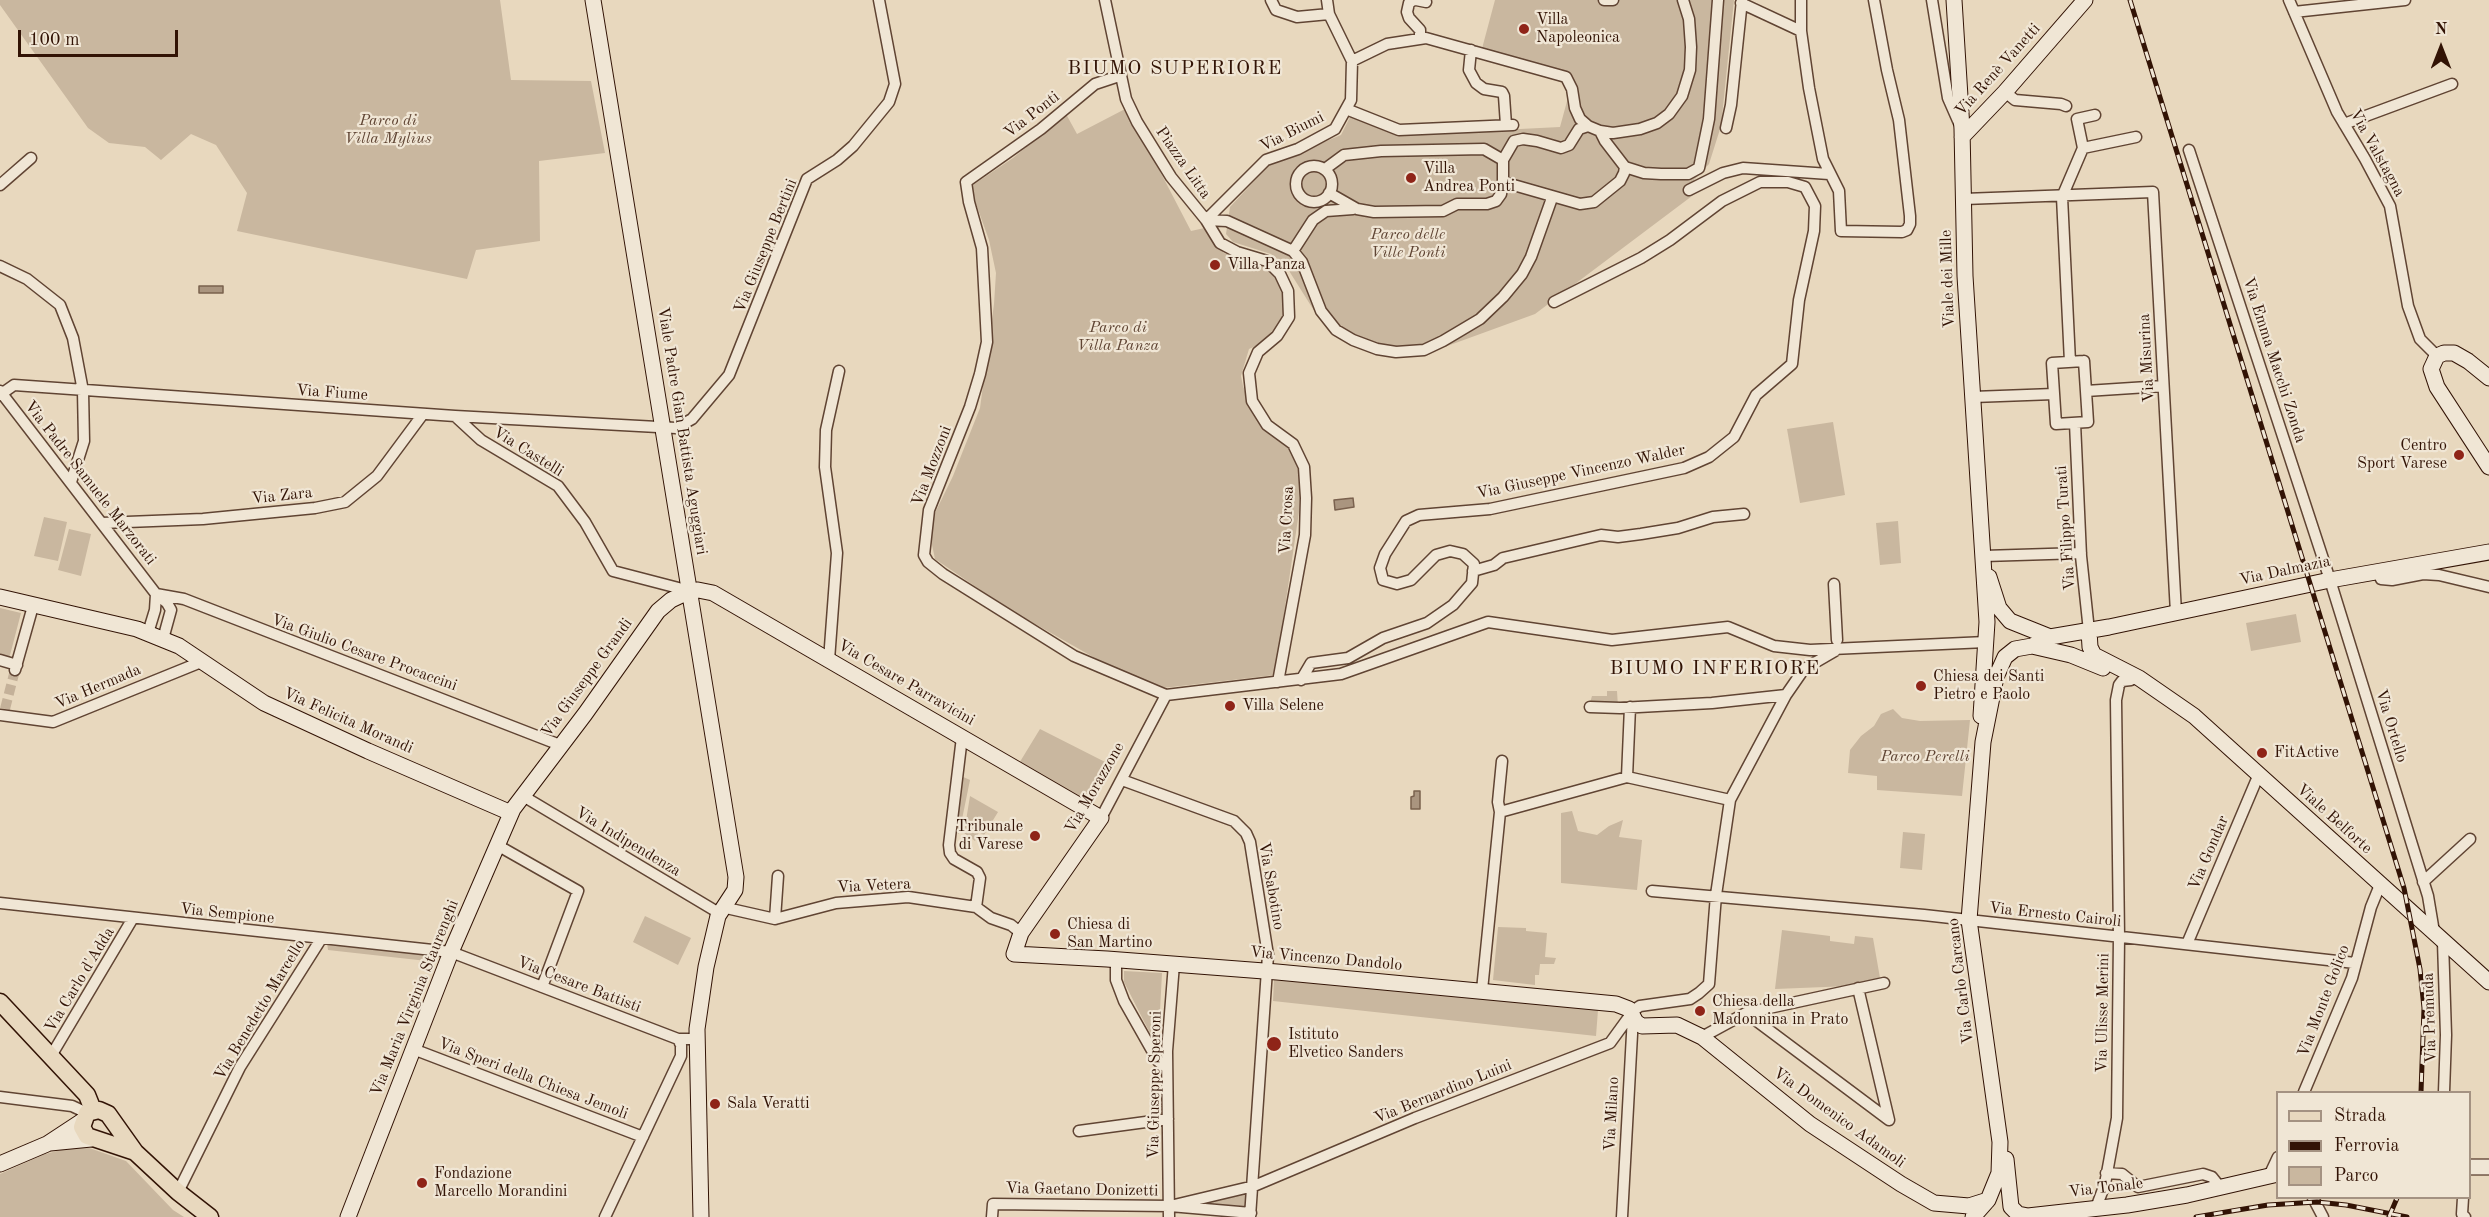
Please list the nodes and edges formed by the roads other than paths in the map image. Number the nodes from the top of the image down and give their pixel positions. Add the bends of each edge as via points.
1 (593, 0) edge
2 (879, 0) edge
3 (1105, 0) edge
4 (1271, 0) edge
5 (1327, 0) edge
6 (1419, 0) edge
7 (1604, 0) edge
8 (1613, 0) edge
9 (1683, 0) edge
10 (1718, 0) edge
11 (1801, 0) edge
12 (1874, 0) edge
13 (1932, 0) edge
14 (1954, 0) edge
15 (2085, 0) edge
16 (2289, 0) edge
17 (2404, 0) edge
18 (1742, 2) edge
19 (2294, 12) junction
20 (1329, 14) junction
21 (1802, 31) junction
22 (1417, 39) junction
23 (1471, 50) junction
24 (1352, 61) junction
25 (1119, 76) junction
26 (2452, 84) dead end
27 (2005, 92) junction
28 (2066, 106) dead end
29 (1346, 109) junction
30 (2096, 115) dead end
31 (2344, 124) junction
32 (1588, 126) junction
33 (1726, 128) dead end
34 (1600, 131) junction
35 (1962, 133) junction
36 (2136, 137) dead end
37 (2083, 148) junction
38 (2189, 150) dead end
39 (31, 158) dead end
40 (1503, 160) junction
41 (1625, 167) junction
42 (1325, 169) junction
43 (1829, 174) junction
44 (966, 182) joint
45 (1503, 182) junction
46 (0, 185) edge
47 (1689, 190) dead end
48 (1329, 193) junction
49 (2062, 197) junction
50 (1552, 198) junction
51 (1964, 199) junction
52 (1356, 209) junction
53 (1206, 220) junction
54 (1293, 251) junction
55 (0, 266) edge
56 (1554, 302) dead end
57 (2437, 356) junction
58 (2070, 362) junction
59 (839, 371) dead end
60 (2489, 378) edge
61 (2163, 386) junction
62 (83, 391) junction
63 (2086, 391) junction
64 (1, 393) edge
65 (2054, 394) junction
66 (1973, 397) junction
67 (423, 414) junction
68 (455, 416) junction
69 (2074, 423) junction
70 (663, 429) junction
71 (2489, 467) edge
72 (71, 482) junction
73 (1744, 514) dead end
74 (102, 523) junction
75 (2489, 552) edge
76 (2081, 553) junction
77 (1984, 556) junction
78 (1473, 571) junction
79 (2378, 571) junction
80 (2330, 579) junction
81 (1833, 584) dead end
82 (2489, 587) edge
83 (690, 591) junction
84 (156, 594) junction
85 (0, 597) edge
86 (1994, 605) junction
87 (33, 606) junction
88 (2175, 613) junction
89 (1987, 622) joint
90 (2089, 631) junction
91 (148, 633) junction
92 (2050, 637) junction
93 (163, 639) junction
94 (1837, 646) junction
95 (2032, 646) junction
96 (1986, 650) junction
97 (0, 660) edge
98 (829, 660) junction
99 (201, 662) junction
100 (2105, 666) junction
101 (1301, 680) junction
102 (2131, 680) junction
103 (1278, 682) junction
104 (2152, 687) junction
105 (1166, 695) junction
106 (1786, 695) junction
107 (1590, 707) dead end
108 (1625, 707) junction
109 (3, 713) edge
110 (0, 728) edge
111 (962, 736) junction
112 (1983, 742) junction
113 (560, 746) junction
114 (1502, 761) dead end
115 (2259, 774) junction
116 (1627, 777) junction
117 (1122, 780) junction
118 (523, 796) junction
119 (1730, 800) junction
120 (1499, 807) junction
121 (511, 813) junction
122 (1101, 818) junction
123 (2470, 839) dead end
124 (497, 845) junction
125 (778, 876) dead end
126 (2423, 882) junction
127 (2380, 885) junction
128 (1652, 891) dead end
129 (1716, 895) junction
130 (2429, 899) junction
131 (0, 903) edge
132 (976, 907) junction
133 (722, 909) junction
134 (2415, 917) junction
135 (134, 918) junction
136 (775, 919) junction
137 (1969, 920) junction
138 (1021, 933) junction
139 (2119, 937) junction
140 (2438, 937) junction
141 (321, 939) junction
142 (2187, 944) junction
143 (451, 952) junction
144 (1014, 954) joint
145 (1116, 960) junction
146 (2355, 963) junction
147 (1174, 964) junction
148 (1267, 972) junction
149 (1884, 982) dead end
150 (2489, 982) edge
151 (542, 987) junction
152 (1858, 988) junction
153 (1482, 990) junction
154 (0, 1002) edge
155 (1633, 1013) junction
156 (1746, 1013) junction
157 (1702, 1037) junction
158 (678, 1039) junction
159 (697, 1047) junction
160 (413, 1048) junction
161 (51, 1056) junction
162 (681, 1056) junction
163 (1167, 1068) junction
164 (2304, 1091) edge
165 (2444, 1091) edge
166 (0, 1097) edge
167 (88, 1115) junction
168 (1168, 1119) junction
169 (113, 1123) junction
170 (1079, 1131) dead end
171 (643, 1137) junction
172 (95, 1140) junction
173 (2000, 1143) junction
174 (46, 1144) junction
175 (135, 1152) junction
176 (0, 1164) edge
177 (2471, 1167) edge
178 (2489, 1167) edge
179 (2106, 1173) junction
180 (2274, 1174) edge
181 (1254, 1186) junction
182 (2220, 1187) junction
183 (178, 1192) junction
184 (2314, 1199) edge
185 (2463, 1199) edge
186 (1988, 1200) junction
187 (1942, 1211) edge
188 (1169, 1212) edge
189 (2098, 1213) edge
190 (1251, 1215) edge
191 (2028, 1216) edge
192 (210, 1217) edge
193 (348, 1217) edge
194 (605, 1217) edge
195 (700, 1217) edge
196 (992, 1217) edge
197 (1622, 1217) edge
198 (1973, 1217) edge
199 (2322, 1217) edge
200 (2465, 1217) edge

1 - 70 main road, Viale Padre Gian Battista Aguggiari
2 - 70 street, Via Giuseppe Bertini via 896,84 889,102 853,146 807,179 729,375 692,418 676,428
3 - 25 street, Piazza Litta
4 - 20 street via 1276,10 1297,17
5 - 20 street, Via Biumi
6 - 22 street via 1409,3 1407,12 1420,30
7 - 8 street
9 - 34 street via 1691,47 1690,70 1682,96 1657,123 1613,133
10 - 41 street via 1702,163 1688,174 1644,173
11 - 21 street
12 - 43 street via 1899,120 1910,224 1907,230 1841,231 1839,191
13 - 35 street via 1948,98
14 - 35 main road, Viale dei Mille
15 - 27 main road, Via Renè Vanetti
16 - 19 street, Via Valstagna
17 - 19 street
18 - 21 street
18 - 33 street
19 - 31 street, Via Valstagna
20 - 24 street, Via Biumi
21 - 43 street via 1819,143
22 - 23 street
22 - 24 street via 1388,44
23 - 29 street via 1469,70 1484,89 1502,92 1510,125 1398,130
23 - 32 street via 1566,77 1575,108
24 - 29 street, Via Biumi via 1351,100
25 - 44 street, Via Ponti via 1095,84 1041,129
25 - 53 street, Piazza Litta via 1137,122 1171,177
26 - 31 street
27 - 28 street via 2015,100
27 - 35 main road, Via Renè Vanetti
29 - 53 street, Via Biumi via 1335,129 1298,149 1266,159
30 - 37 street via 2077,118
31 - 57 street, Via Valstagna via 2390,206 2408,306 2420,339
32 - 34 street
32 - 40 street via 1579,129 1569,145 1561,148 1537,141 1514,141
34 - 41 street
35 - 51 main road, Viale dei Mille
36 - 37 street
37 - 49 street
38 - 80 street, Via Emma Macchi Zonda
39 - 46 street
40 - 42 street via 1484,149 1381,151 1344,154
40 - 45 street
41 - 50 street via 1620,181 1594,202 1580,204
42 - 48 street via 1330,179
42 - 48 street via 1307,167 1300,172 1297,186 1304,199 1311,201 1319,202
43 - 47 street via 1743,168 1723,172
44 - 105 street, Via Mozzoni via 982,248 987,342 970,407 929,510 924,555 943,574 1074,656
45 - 50 street
45 - 52 street via 1496,201 1487,204 1458,204 1443,211
48 - 52 street
49 - 51 street, Via Misurina
49 - 58 street
49 - 61 street, Via Misurina via 2153,192
50 - 54 street via 1531,257 1503,297 1480,319 1424,350 1377,349 1336,330 1321,311 1302,262
51 - 66 main road, Viale dei Mille
52 - 54 street via 1326,211 1313,220
53 - 54 street via 1227,221
53 - 103 street, Via Crosa via 1220,243 1267,261 1280,274 1288,291 1289,317 1278,336 1258,352 1249,374 1252,401 1267,425 1293,444 1304,467 1305,535
55 - 62 street via 27,279 60,305 73,339
56 - 78 street, Via Giuseppe Vincenzo Walder via 1641,258 1722,201 1760,182 1788,182 1805,187 1815,206 1792,364 1756,395 1734,437 1709,457 1684,468 1490,509 1419,515 1406,521 1380,568 1383,580 1397,585 1411,580 1436,555 1450,551 1463,554 1474,564
57 - 60 main road via 2454,353
57 - 71 main road via 2431,369 2437,387
58 - 63 street via 2084,362
58 - 65 street via 2052,363
59 - 98 street via 826,430 825,467 837,554
61 - 63 street
61 - 88 street, Via Misurina
62 - 64 street, Via Fiume via 14,385
62 - 67 street, Via Fiume
62 - 72 street via 84,441
63 - 69 street via 2088,422
64 - 72 street, Via Padre Samuele Marzorati
65 - 66 street
65 - 69 street via 2056,424
66 - 77 main road, Viale dei Mille
67 - 68 street, Via Fiume
67 - 74 street, Via Zara via 377,476 345,502 204,519
68 - 70 street, Via Fiume
68 - 83 street, Via Castelli via 481,440 558,486 585,522 613,572
69 - 76 street, Via Filippo Turati
70 - 83 main road, Viale Padre Gian Battista Aguggiari
72 - 74 street, Via Padre Samuele Marzorati
73 - 78 street via 1641,534 1601,536 1503,558
74 - 84 street, Via Padre Samuele Marzorati
75 - 79 main road, Via Dalmazia
76 - 77 street
76 - 90 street, Via Filippo Turati
77 - 86 main road, Viale dei Mille
78 - 101 street via 1472,583 1454,605 1427,623 1383,638 1348,658 1311,663
79 - 80 main road, Via Dalmazia
79 - 82 street via 2381,579 2439,575
80 - 88 main road, Via Dalmazia
80 - 126 street, Via Ortello
81 - 94 street
83 - 98 main road, Via Cesare Parravicini via 713,592
83 - 113 main road, Via Giuseppe Grandi via 658,610
83 - 133 main road, Viale Padre Gian Battista Aguggiari via 734,868 735,890
84 - 91 street
84 - 93 street, Via Padre Samuele Marzorati via 171,610
84 - 113 street, Via Giulio Cesare Procaccini via 184,599
85 - 87 main road, Via Felicita Morandi
86 - 89 main road, Viale dei Mille
86 - 92 main road via 2015,625
87 - 91 main road, Via Felicita Morandi
87 - 97 street via 16,667
88 - 90 main road, Via Dalmazia
89 - 96 main road, Via Carlo Carcano
90 - 92 main road, Via Dalmazia
90 - 100 main road via 2092,651
91 - 93 main road, Via Felicita Morandi
92 - 95 main road
93 - 99 main road, Via Felicita Morandi
94 - 96 street
94 - 101 street via 1790,649 1728,627 1612,640 1488,622 1341,674
94 - 106 street via 1804,669
95 - 100 main road
95 - 112 main road, Via Carlo Carcano via 2015,649 2001,663
96 - 112 main road, Via Carlo Carcano via 1980,722
98 - 111 main road, Via Cesare Parravicini
99 - 109 street, Via Hermada via 53,722
99 - 121 main road, Via Felicita Morandi via 264,703
100 - 102 main road, Viale Belforte
100 - 104 main road, Viale Belforte
101 - 103 street
102 - 104 main road, Viale Belforte
102 - 139 street, Via Ulisse Merini via 2122,681 2116,700
103 - 105 street
104 - 115 main road, Viale Belforte via 2194,716
105 - 117 street, Via Morazzone
106 - 108 street
106 - 119 street
107 - 108 street
108 - 116 street
109 - 110 street
111 - 122 main road, Via Cesare Parravicini
111 - 132 street via 949,845 954,859 977,872 980,878
112 - 137 main road, Via Carlo Carcano
113 - 118 main road, Via Giuseppe Grandi
114 - 120 street
115 - 127 main road, Viale Belforte
115 - 142 street, Via Gondar
116 - 119 street
116 - 120 street
117 - 122 street, Via Morazzone
117 - 148 street, Via Sabotino via 1234,821 1246,833 1268,955
118 - 121 main road, Via Maria Virginia Staurenghi
118 - 133 street, Via Indipendenza
119 - 129 street
120 - 153 street
121 - 124 main road, Via Maria Virginia Staurenghi
122 - 138 main road, Via Morazzone
123 - 126 street
124 - 143 main road, Via Maria Virginia Staurenghi
124 - 151 street via 578,891
125 - 136 street
126 - 130 street, Via Ortello
127 - 134 main road, Viale Belforte
127 - 146 street, Via Monte Golico
128 - 129 street, Via Ernesto Cairoli
129 - 137 street, Via Ernesto Cairoli
129 - 155 street via 1709,984 1690,999 1640,1006
130 - 134 street
130 - 140 street, Via Ortello
131 - 135 street, Via Sempione
132 - 136 street, Via Vetera via 908,897 868,899
132 - 138 street
133 - 136 street, Via Indipendenza
133 - 159 main road, Viale Padre Gian Battista Aguggiari via 706,967
134 - 140 main road, Viale Belforte
135 - 141 street, Via Sempione
135 - 161 street, Via Carlo d'Adda
137 - 139 street, Via Ernesto Cairoli
137 - 173 main road, Via Carlo Carcano
138 - 144 main road, Via Morazzone
139 - 142 street, Via Ernesto Cairoli
139 - 179 street, Via Ulisse Merini via 2117,1118
140 - 150 main road, Viale Belforte
140 - 165 street, Via Premuda via 2446,1035
141 - 143 street, Via Sempione
141 - 183 street, Via Benedetto Marcello via 240,1067
142 - 146 street, Via Ernesto Cairoli
143 - 151 street, Via Cesare Battisti
143 - 160 main road, Via Maria Virginia Staurenghi
144 - 145 main road, Via Vincenzo Dandolo
145 - 147 main road, Via Vincenzo Dandolo
145 - 163 street via 1116,980 1124,1001 1158,1061
146 - 164 street, Via Monte Golico
147 - 148 main road, Via Vincenzo Dandolo
147 - 163 street, Via Giuseppe Speroni
148 - 153 main road, Via Vincenzo Dandolo
148 - 181 street, Via Sabotino
149 - 152 street
151 - 158 street, Via Cesare Battisti
152 - 156 street
152 - 156 street via 1889,1120
153 - 155 main road, Via Vincenzo Dandolo via 1600,1001 1625,1006
154 - 161 main road
155 - 157 main road, Via Domenico Adamoli via 1642,1026 1677,1025
155 - 181 street, Via Bernardino Luini via 1610,1043 1415,1118
155 - 197 street, Via Milano
156 - 157 street
157 - 187 main road, Via Domenico Adamoli via 1810,1124
158 - 159 street, Via Cesare Battisti
158 - 162 street
159 - 162 street
159 - 195 main road, Viale Padre Gian Battista Aguggiari
160 - 171 street, Via Speri della Chiesa Jemoli
160 - 193 main road, Via Maria Virginia Staurenghi
161 - 167 main road via 87,1095
162 - 171 street
163 - 168 street, Via Giuseppe Speroni
166 - 167 street via 72,1106
167 - 169 main road via 104,1111
167 - 172 main road via 84,1132
167 - 174 main road
168 - 170 street
168 - 188 street, Via Giuseppe Speroni
169 - 172 main road via 111,1133
169 - 175 main road
171 - 194 street
172 - 174 main road
172 - 175 main road
173 - 186 main road, Via Carlo Carcano via 1999,1173
173 - 191 main road, Via Carlo Carcano via 2008,1168 2009,1196 2015,1211
174 - 176 main road
175 - 183 main road
177 - 178 main road
179 - 182 street, Via Tonale via 2122,1174 2138,1187 2203,1173
179 - 189 street, Via Ulisse Merini
180 - 182 main road, Via Tonale
181 - 188 street, Via Bernardino Luini
181 - 190 street, Via Sabotino
182 - 189 main road, Via Tonale via 2148,1208
183 - 192 main road
184 - 199 street
185 - 200 street
186 - 187 main road, Via Domenico Adamoli
186 - 198 main road, Via Carlo Carcano
188 - 190 street
188 - 196 street, Via Gaetano Donizetti via 993,1204
189 - 191 main road, Via Tonale

